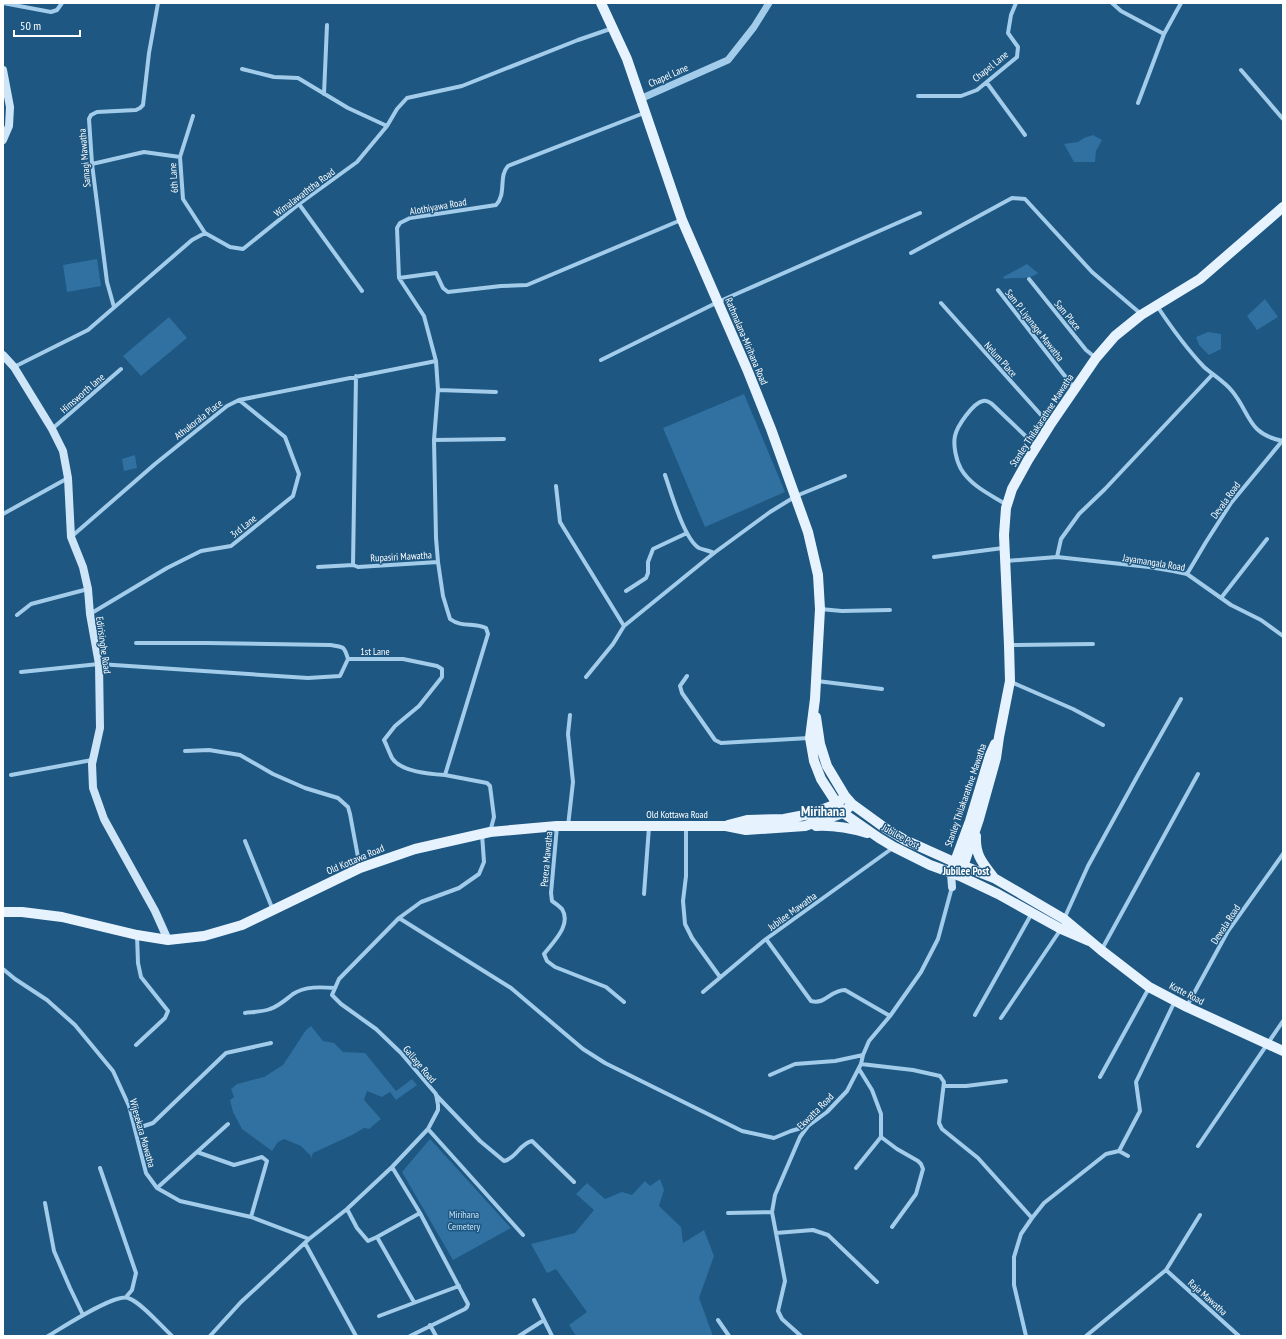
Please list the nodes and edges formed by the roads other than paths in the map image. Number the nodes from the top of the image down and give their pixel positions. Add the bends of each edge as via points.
1 (3, 3) edge
2 (62, 3) edge
3 (158, 3) edge
4 (601, 3) edge
5 (769, 3) edge
6 (1016, 3) edge
7 (1112, 3) edge
8 (1181, 3) edge
9 (327, 25) dead end
10 (613, 28) junction
11 (1164, 34) junction
12 (242, 69) dead end
13 (3, 70) edge
14 (1241, 70) dead end
15 (987, 82) junction
16 (324, 94) junction
17 (918, 96) dead end
18 (640, 99) junction
19 (1138, 103) dead end
20 (645, 113) junction
21 (193, 116) dead end
22 (1283, 119) edge
23 (387, 126) junction
24 (1025, 135) dead end
25 (3, 140) edge
26 (180, 157) junction
27 (92, 164) junction
28 (299, 204) junction
29 (1283, 207) edge
30 (920, 213) dead end
31 (682, 220) junction
32 (205, 233) junction
33 (911, 253) dead end
34 (399, 278) junction
35 (1029, 279) dead end
36 (998, 290) dead end
37 (362, 291) dead end
38 (718, 302) junction
39 (941, 303) dead end
40 (1157, 306) junction
41 (114, 307) junction
42 (1141, 315) junction
43 (3, 355) edge
44 (1096, 358) junction
45 (601, 360) dead end
46 (436, 361) junction
47 (14, 368) junction
48 (121, 369) dead end
49 (1212, 375) junction
50 (356, 376) junction
51 (1075, 389) junction
52 (438, 390) junction
53 (496, 392) dead end
54 (239, 400) junction
55 (1050, 425) junction
56 (52, 429) junction
57 (504, 438) dead end
58 (434, 440) junction
59 (1283, 440) edge
60 (1036, 446) junction
61 (665, 475) dead end
62 (846, 476) dead end
63 (68, 478) junction
64 (556, 486) dead end
65 (796, 496) junction
66 (1007, 505) junction
67 (3, 514) edge
68 (687, 533) junction
69 (71, 537) junction
70 (1267, 539) dead end
71 (1004, 548) junction
72 (714, 553) junction
73 (934, 557) dead end
74 (1057, 558) junction
75 (1005, 561) junction
76 (438, 562) junction
77 (353, 564) junction
78 (318, 567) dead end
79 (1187, 574) junction
80 (88, 589) junction
81 (626, 591) dead end
82 (1221, 598) junction
83 (820, 609) junction
84 (890, 610) dead end
85 (90, 614) junction
86 (17, 615) dead end
87 (624, 626) junction
88 (1283, 636) edge
89 (136, 644) dead end
90 (1093, 644) dead end
91 (1009, 645) junction
92 (348, 659) junction
93 (99, 664) junction
94 (21, 672) dead end
95 (687, 676) dead end
96 (586, 677) dead end
97 (816, 681) junction
98 (1010, 681) junction
99 (882, 689) dead end
100 (815, 699) junction
101 (1182, 699) dead end
102 (570, 715) dead end
103 (1103, 725) dead end
104 (999, 737) junction
105 (810, 738) junction
106 (185, 751) dead end
107 (93, 760) junction
108 (1198, 774) dead end
109 (11, 775) dead end
110 (445, 775) junction
111 (845, 796) junction
112 (837, 804) junction
113 (852, 804) junction
114 (843, 813) junction
115 (557, 826) junction
116 (649, 826) junction
117 (686, 826) junction
118 (726, 826) junction
119 (805, 826) junction
120 (976, 826) junction
121 (568, 827) junction
122 (486, 833) junction
123 (876, 836) junction
124 (245, 841) dead end
125 (894, 847) junction
126 (1283, 854) edge
127 (959, 864) junction
128 (360, 868) junction
129 (955, 874) junction
130 (994, 878) junction
131 (952, 887) joint
132 (644, 894) dead end
133 (273, 910) junction
134 (3, 912) edge
135 (1032, 913) junction
136 (399, 918) junction
137 (1063, 924) junction
138 (137, 935) junction
139 (766, 939) junction
140 (168, 940) junction
141 (1101, 950) junction
142 (3, 969) edge
143 (720, 977) junction
144 (1149, 987) junction
145 (335, 988) junction
146 (703, 992) dead end
147 (1175, 1000) junction
148 (624, 1002) dead end
149 (1187, 1007) junction
150 (245, 1013) dead end
151 (975, 1015) dead end
152 (890, 1016) junction
153 (1000, 1018) dead end
154 (1283, 1021) edge
155 (271, 1043) dead end
156 (1267, 1043) junction
157 (136, 1045) dead end
158 (1283, 1051) edge
159 (863, 1055) junction
160 (861, 1064) junction
161 (859, 1069) junction
162 (770, 1075) dead end
163 (1100, 1077) dead end
164 (1006, 1081) dead end
165 (944, 1086) junction
166 (436, 1094) junction
167 (228, 1124) dead end
168 (808, 1126) junction
169 (428, 1129) junction
170 (135, 1130) junction
171 (882, 1137) junction
172 (1198, 1146) dead end
173 (1119, 1151) junction
174 (197, 1152) junction
175 (1128, 1156) dead end
176 (392, 1167) junction
177 (100, 1168) dead end
178 (856, 1168) dead end
179 (574, 1182) dead end
180 (157, 1188) junction
181 (45, 1203) dead end
182 (347, 1209) junction
183 (772, 1212) junction
184 (420, 1213) junction
185 (728, 1213) dead end
186 (251, 1216) junction
187 (1200, 1216) dead end
188 (1032, 1218) junction
189 (892, 1227) dead end
190 (776, 1233) junction
191 (523, 1235) dead end
192 (377, 1238) junction
193 (309, 1239) junction
194 (305, 1243) junction
195 (1166, 1270) junction
196 (877, 1282) dead end
197 (459, 1286) junction
198 (126, 1297) junction
199 (534, 1300) dead end
200 (414, 1302) junction
201 (84, 1315) junction
202 (379, 1316) dead end
203 (544, 1320) junction
204 (718, 1320) dead end
205 (430, 1325) junction
206 (48, 1336) edge
207 (172, 1336) edge
208 (210, 1336) edge
209 (356, 1336) edge
210 (410, 1336) edge
211 (436, 1336) edge
212 (518, 1336) edge
213 (552, 1336) edge
214 (729, 1336) edge
215 (801, 1336) edge
216 (1026, 1336) edge
217 (1086, 1336) edge
218 (1239, 1336) edge

1 - 2 street via 51,12 57,10
3 - 27 street, Samagi Mawatha via 143,105 136,110 97,112 91,115 89,119
4 - 10 main road, Rathmalana-Mirihana Road
5 - 18 street, Chapel Lane via 728,60
6 - 15 street, Chapel Lane via 1008,33 1018,47 1017,57
7 - 11 street
8 - 11 street
9 - 16 street
10 - 18 main road, Rathmalana-Mirihana Road via 627,59
10 - 23 street, Wimalawaththa Road via 462,86 408,98 397,109
11 - 19 street
12 - 16 street via 274,77 298,78
13 - 25 main road via 10,107 9,126
14 - 22 street
15 - 17 street, Chapel Lane via 977,90 961,96
15 - 24 street
16 - 23 street
18 - 20 main road, Rathmalana-Mirihana Road
20 - 31 main road, Rathmalana-Mirihana Road
20 - 34 street, Alothiyawa Road via 508,166 502,176 501,198 496,204 410,218 400,223 397,228
21 - 26 street, 6th Lane
23 - 28 street, Wimalawaththa Road via 357,162
26 - 27 street via 144,152
26 - 32 street, 6th Lane via 183,199
27 - 41 street, Samagi Mawatha via 107,282
28 - 32 street, Wimalawaththa Road via 243,249 230,247
28 - 37 street
29 - 40 main road, Stanley Thilakarathne Mawatha via 1200,279
30 - 38 street
31 - 34 street via 527,285 448,292 443,288 436,273
31 - 38 main road, Rathmalana-Mirihana Road
32 - 41 street via 192,240
33 - 42 street via 1012,198 1025,199 1092,272
34 - 46 street via 424,316
35 - 44 street, Sam Place via 1086,350
36 - 51 street, Sam P. Liyanage Mawatha
38 - 45 street
38 - 65 main road, Rathmalana-Mirihana Road via 772,429
39 - 55 street, Nelum Place
40 - 42 main road, Stanley Thilakarathne Mawatha
40 - 49 street via 1172,329
41 - 47 street via 88,330
42 - 44 main road, Stanley Thilakarathne Mawatha via 1115,336
43 - 47 main road, Edirisinghe Road
44 - 51 main road, Stanley Thilakarathne Mawatha
46 - 50 street, Athukorala Place
46 - 52 street
47 - 56 main road, Edirisinghe Road
48 - 56 street, Himsworth lane
49 - 59 street via 1232,391 1254,427 1274,439
49 - 74 street via 1105,490 1079,514 1061,539
50 - 54 street, Athukorala Place
50 - 77 street
51 - 55 main road, Stanley Thilakarathne Mawatha
52 - 53 street
52 - 58 street
54 - 69 street, Athukorala Place via 227,406 155,464
54 - 85 street, 3rd Lane via 286,437 299,474 293,496 231,546 201,551 180,561
55 - 60 main road, Stanley Thilakarathne Mawatha
56 - 63 main road, Edirisinghe Road via 63,451
57 - 58 street
58 - 76 street
59 - 79 street, Devala Road via 1231,503
60 - 66 main road, Stanley Thilakarathne Mawatha via 1012,490
60 - 66 street via 986,401 982,401 964,418 955,436 956,454 961,469 983,491
61 - 68 street
62 - 65 street
63 - 67 street
63 - 69 main road, Edirisinghe Road
64 - 87 street via 560,522
65 - 72 street
65 - 83 main road, Rathmalana-Mirihana Road via 818,575
66 - 71 main road, Stanley Thilakarathne Mawatha
68 - 72 street via 699,548
68 - 81 street via 653,549 646,578
69 - 80 main road, Edirisinghe Road via 83,566
70 - 82 street
71 - 73 street
71 - 75 main road, Stanley Thilakarathne Mawatha
72 - 87 street
74 - 75 street, Jayamangala Road
74 - 79 street, Jayamangala Road via 1155,568
75 - 91 main road, Stanley Thilakarathne Mawatha
76 - 77 street, Rupasiri Mawatha via 358,567
76 - 110 street, Rupasiri Mawatha via 450,620 460,625 480,625 486,628 488,634
77 - 78 street, Rupasiri Mawatha
79 - 82 street, Jayamangala Road
80 - 85 main road, Edirisinghe Road
80 - 86 street via 31,604
82 - 88 street, Jayamangala Road via 1261,620
83 - 84 street
83 - 97 main road, Rathmalana-Mirihana Road
85 - 93 main road, Edirisinghe Road
87 - 96 street
89 - 92 street via 330,645 345,648
90 - 91 street
91 - 98 main road, Stanley Thilakarathne Mawatha
92 - 93 street, 1st Lane via 340,676 308,678
92 - 110 street, 1st Lane via 403,659 442,669 442,677 419,706 395,726 384,740 392,759 400,765 409,770
93 - 94 street
93 - 107 main road, Edirisinghe Road via 100,728
95 - 105 street via 680,686 682,694 715,740 721,743
97 - 99 street
97 - 100 main road, Rathmalana-Mirihana Road
98 - 103 street
98 - 104 main road, Stanley Thilakarathne Mawatha
100 - 105 main road, Rathmalana-Mirihana Road
100 - 111 main road, Rathmalana-Mirihana Road via 820,744 827,766
101 - 137 street via 1088,866
102 - 121 street via 568,734 573,782
104 - 120 main road, Stanley Thilakarathne Mawatha via 996,758
104 - 127 main road, Stanley Thilakarathne Mawatha via 990,754
105 - 112 main road, Rathmalana-Mirihana Road via 814,761 821,779
106 - 128 street via 210,750 240,755 273,774 338,798 348,807
107 - 109 street
107 - 140 main road, Edirisinghe Road via 93,788 104,819 155,911
108 - 141 street
110 - 122 street via 487,783 490,786 494,817
111 - 112 main road, Old Kottawa Road
111 - 113 main road, Jubilee Post
112 - 114 main road, Rathmalana-Mirihana Road
112 - 118 main road, Old Kottawa Road via 810,814 784,819 747,820
113 - 114 main road, Old Kottawa Road
113 - 127 main road, Jubilee Post via 905,840
114 - 119 main road, Old Kottawa Road
114 - 123 main road, Jubilee Post
115 - 121 main road, Old Kottawa Road
115 - 122 main road, Old Kottawa Road
115 - 148 street, Perera Mawatha via 551,893 552,901 565,916 564,926 544,954 547,961 555,967 606,987
116 - 117 main road, Old Kottawa Road
116 - 121 main road, Old Kottawa Road
116 - 132 street
117 - 118 main road, Old Kottawa Road
117 - 143 street via 683,901 685,924
118 - 119 main road, Old Kottawa Road via 746,830
119 - 123 main road via 832,825
120 - 127 main road, Stanley Thilakarathne Mawatha
120 - 130 main road via 978,854
122 - 128 main road, Old Kottawa Road via 414,849
122 - 136 street via 484,862 479,874 459,888 421,902
123 - 125 main road, Jubilee Post
124 - 133 street
125 - 129 main road, Jubilee Post
125 - 139 street, Jubilee Mawatha
126 - 149 street, Dewala Road via 1228,931
127 - 129 main road
127 - 130 main road, Kotte Road
128 - 133 main road, Old Kottawa Road
129 - 131 main road
129 - 135 main road, Kotte Road
130 - 137 main road, Kotte Road
131 - 152 street, Ekwatta Road via 938,939 921,972
133 - 140 main road, Old Kottawa Road via 242,925 204,936
134 - 138 main road, Old Kottawa Road via 62,917
135 - 137 main road, Kotte Road
135 - 151 street
136 - 145 street via 339,980
136 - 168 street via 511,988 583,1049 605,1063 742,1131 774,1138
137 - 141 main road, Kotte Road
137 - 153 street
138 - 140 main road, Old Kottawa Road
138 - 157 street via 141,977 168,1011 165,1018
139 - 143 street, Jubilee Mawatha
139 - 152 street via 811,1001 817,1003 835,992 845,990
141 - 144 main road, Kotte Road
142 - 170 street, Wijesekara Mawatha via 14,980 47,1000 75,1025 113,1071 129,1106
143 - 146 street, Jubilee Mawatha
144 - 147 main road, Kotte Road
144 - 163 street
145 - 150 street via 309,988 294,993 268,1010
145 - 166 street, Gallage Road via 332,995 340,1004 381,1034
147 - 149 main road, Kotte Road
147 - 173 street via 1136,1082 1140,1111
149 - 156 main road, Kotte Road
152 - 159 street, Ekwatta Road via 869,1041
154 - 156 street
155 - 170 street via 226,1053 153,1123
156 - 158 main road, Kotte Road
156 - 172 street
159 - 160 street, Ekwatta Road
159 - 162 street via 835,1061 795,1064
160 - 161 street, Ekwatta Road
160 - 165 street via 940,1076 944,1079
161 - 168 street, Ekwatta Road via 847,1091 827,1112
161 - 171 street via 872,1090 881,1114
164 - 165 street via 974,1086
165 - 188 street via 939,1122 942,1129 978,1158
166 - 169 street, Gallage Road via 438,1110
166 - 179 street via 480,1141 504,1161 510,1160 526,1142 532,1141
167 - 174 street
168 - 183 street, Ekwatta Road via 800,1137 775,1195
169 - 176 street, Gallage Road
169 - 191 street
170 - 180 street, Wijesekara Mawatha via 146,1173
171 - 178 street
171 - 189 street via 918,1161 923,1169 916,1194
173 - 175 street
173 - 188 street via 1106,1154 1044,1203
174 - 180 street
174 - 186 street via 234,1165 262,1157 267,1161
176 - 182 street, Gallage Road
176 - 184 street
177 - 198 street via 136,1273 132,1290
180 - 186 street, Wijesekara Mawatha via 180,1201
181 - 201 street via 54,1250
182 - 192 street via 357,1228 368,1240
182 - 193 street, Gallage Road
183 - 185 street
183 - 190 street, Ekwatta Road
184 - 192 street
184 - 197 street
186 - 193 street, Wijesekara Mawatha
187 - 195 street
188 - 216 street via 1021,1234 1014,1257 1014,1285
190 - 196 street via 813,1230 828,1235
190 - 215 street, Ekwatta Road via 785,1281 778,1311 782,1319
192 - 200 street
193 - 194 street, Gallage Road
194 - 208 street, Gallage Road via 240,1302
194 - 209 street
195 - 217 street
195 - 218 street, Raja Mawatha
197 - 200 street
197 - 205 street via 468,1304 467,1307
198 - 201 street via 116,1298
198 - 207 street via 135,1301
199 - 203 street
200 - 202 street
201 - 206 street
203 - 212 street
203 - 213 street
204 - 214 street
205 - 210 street
205 - 211 street

